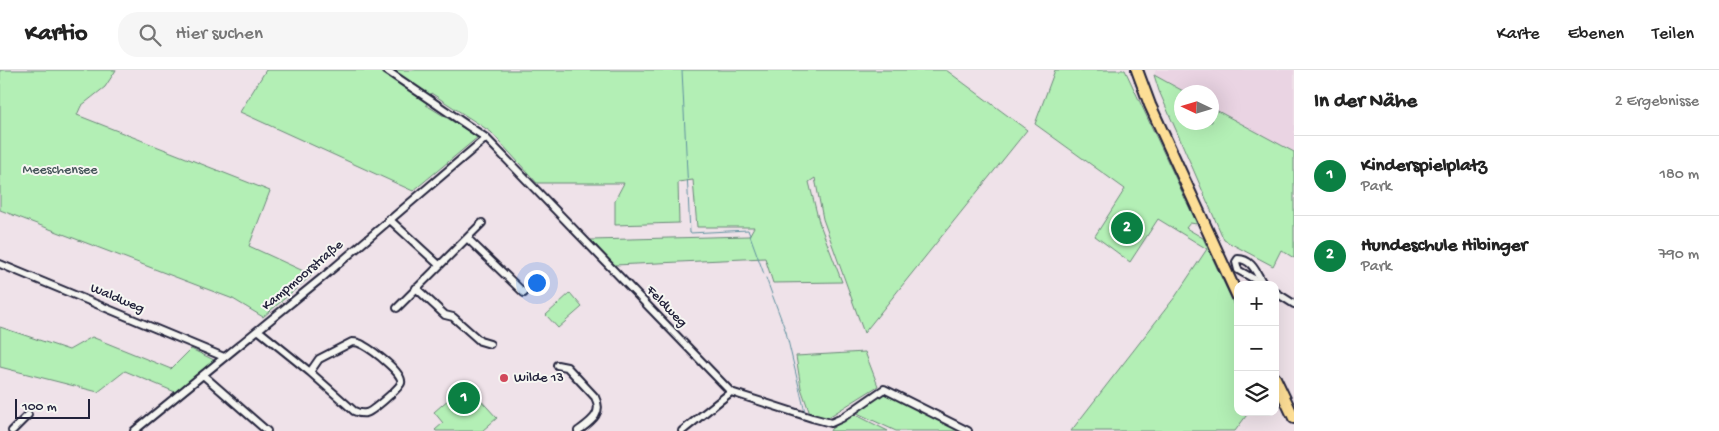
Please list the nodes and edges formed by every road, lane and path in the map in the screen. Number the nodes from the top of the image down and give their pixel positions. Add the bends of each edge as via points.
1 (386, 70) edge
2 (1129, 70) edge
3 (1137, 70) edge
4 (1145, 95) junction
5 (486, 138) junction
6 (389, 219) junction
7 (482, 222) dead end
8 (467, 238) junction
9 (0, 264) edge
10 (439, 265) junction
11 (416, 288) junction
12 (1234, 289) edge
13 (524, 293) dead end
14 (1279, 295) edge
15 (1294, 304) edge
16 (397, 308) dead end
17 (258, 330) junction
18 (490, 344) dead end
19 (224, 358) junction
20 (558, 365) dead end
21 (310, 372) junction
22 (203, 375) junction
23 (1279, 386) edge
24 (731, 392) junction
25 (28, 416) dead end
26 (1294, 418) edge
27 (965, 430) edge
28 (12, 431) edge
29 (134, 431) edge
30 (267, 431) edge
31 (578, 431) edge
32 (682, 431) edge

1 - 5 street, Feldweg
2 - 4 main road
3 - 4 main road
4 - 12 main road
5 - 6 street, Kampmoorstraße
5 - 24 street, Feldweg
6 - 10 street
6 - 17 street, Kampmoorstraße
7 - 8 street
8 - 10 street
8 - 13 street
9 - 19 street, Waldweg
10 - 11 street
11 - 16 street
11 - 18 street via 445,315 453,317 480,341
14 - 15 street
17 - 19 street, Kampmoorstraße
17 - 21 street
19 - 22 street, Kampmoorstraße
20 - 31 street via 567,367 597,402 594,418
21 - 21 street via 361,414 374,410 401,382 401,376 388,364 364,345 352,342 320,359
22 - 29 street, Kampmoorstraße
22 - 30 street
23 - 26 main road
24 - 27 street, Feldweg via 832,423 884,389
24 - 32 street
25 - 28 street

